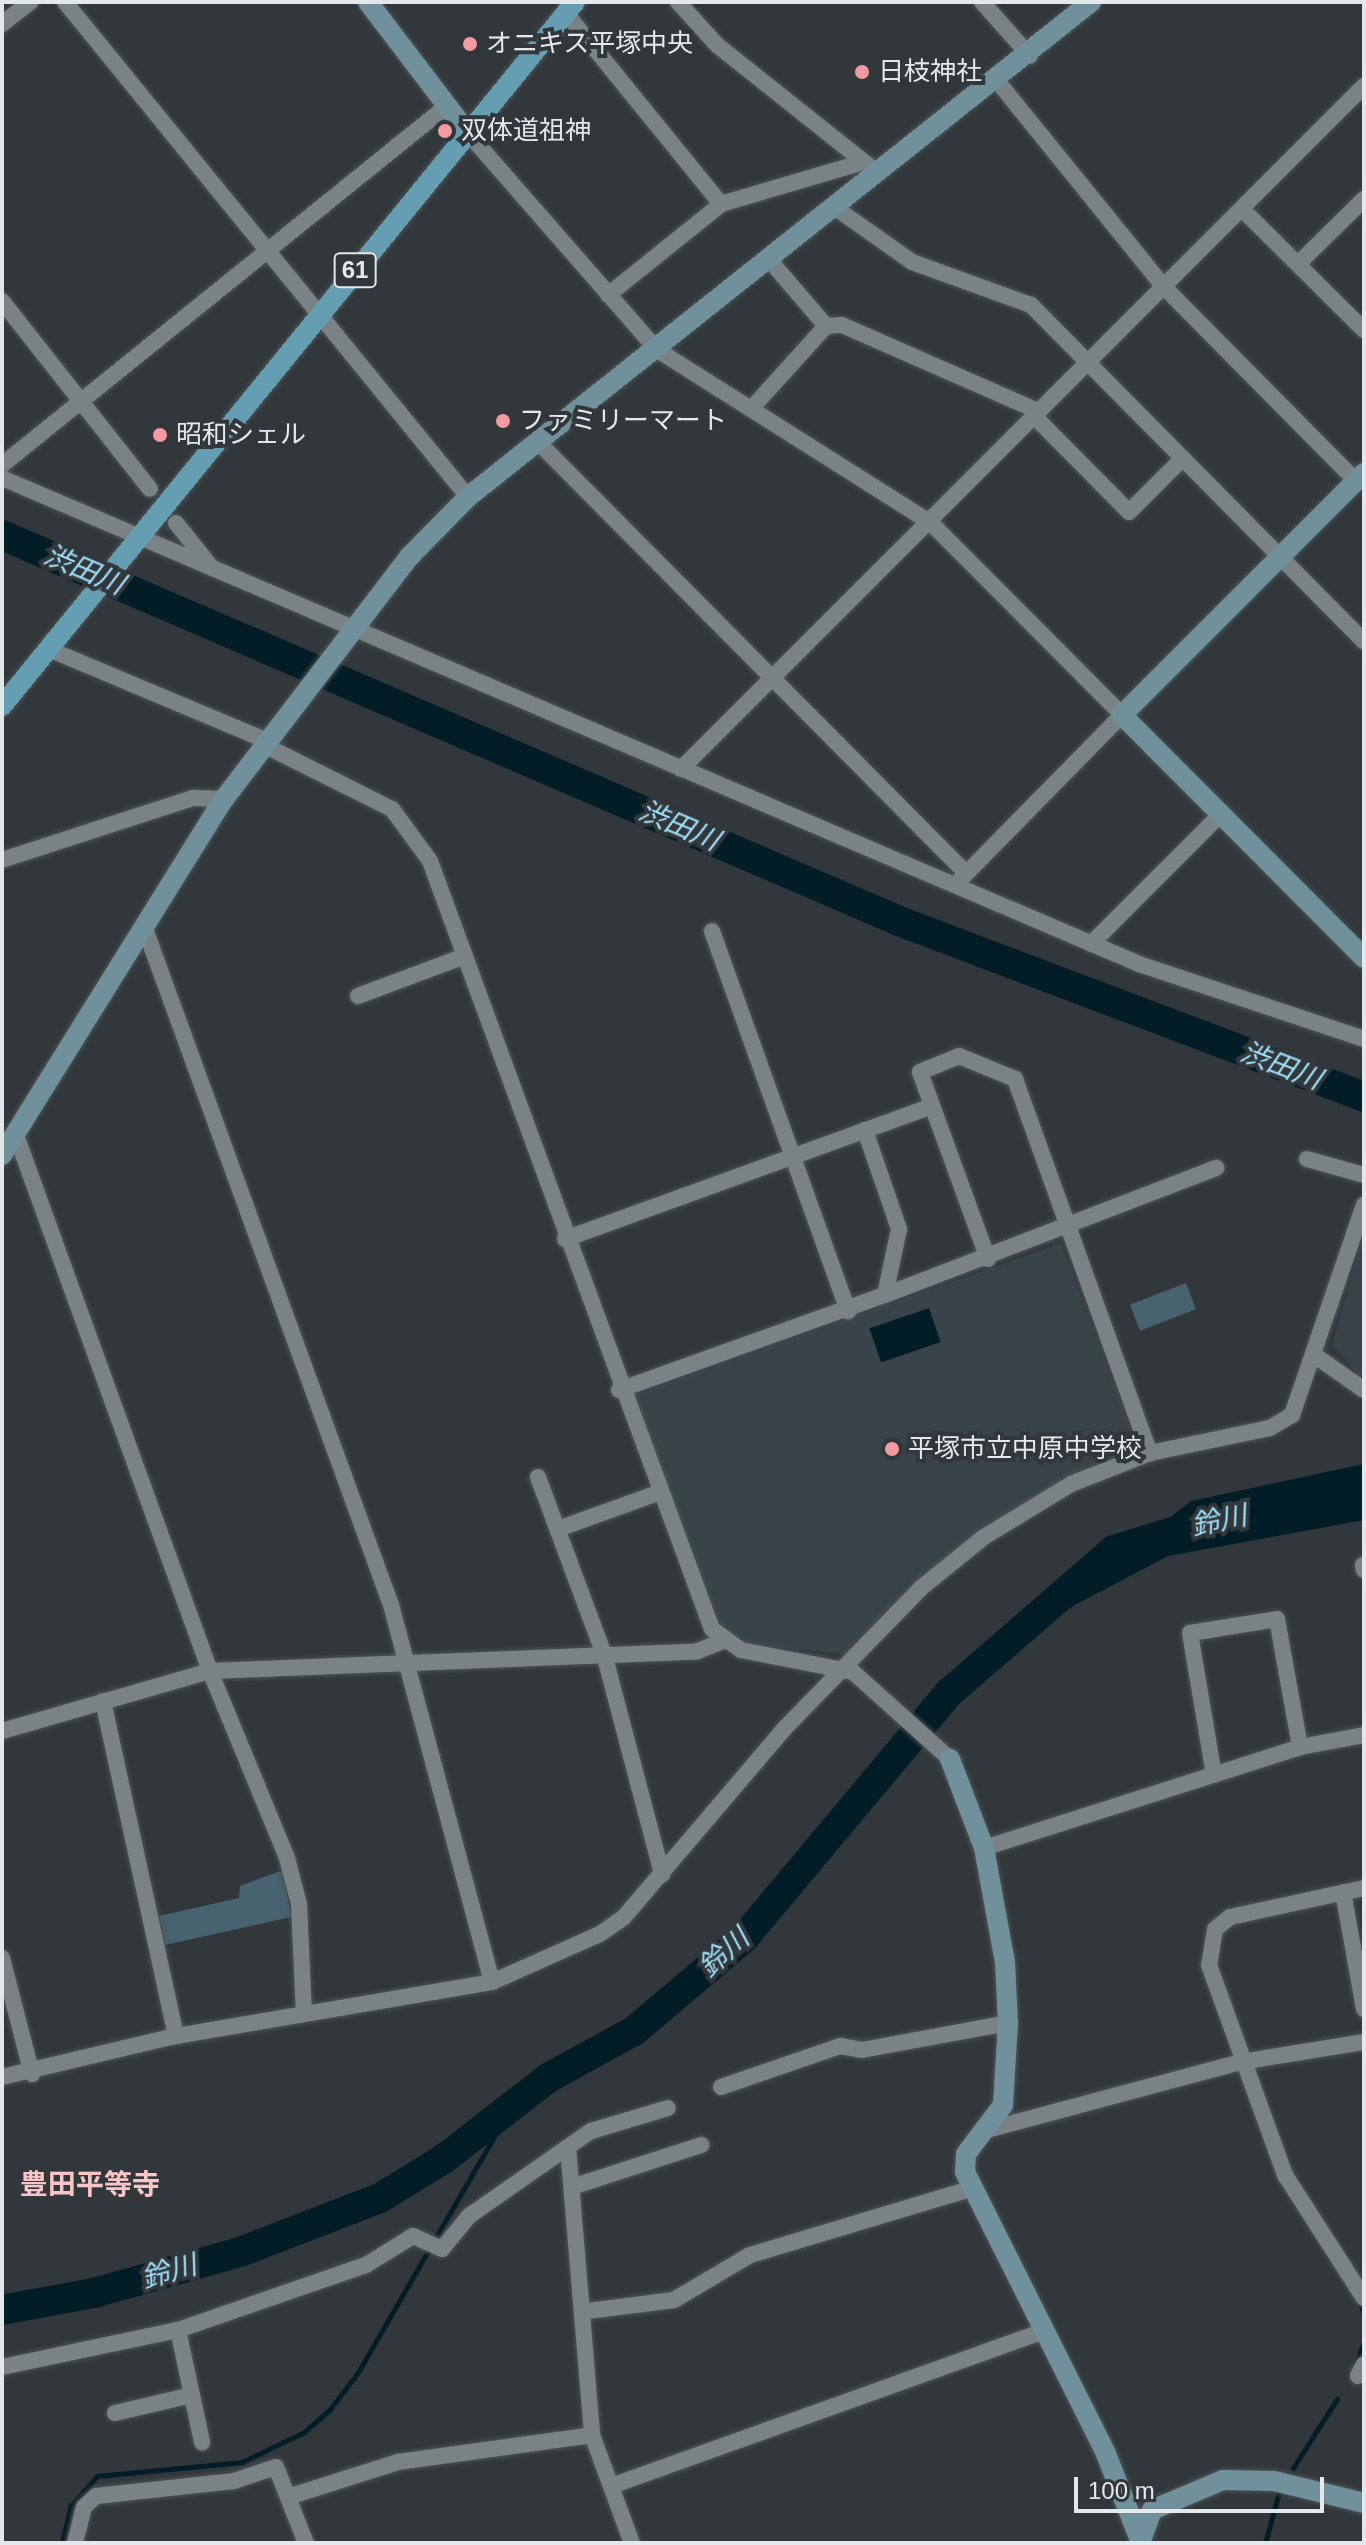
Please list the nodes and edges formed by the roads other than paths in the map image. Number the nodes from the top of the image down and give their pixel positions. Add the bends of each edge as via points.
1 (30, 2) edge
2 (65, 2) edge
3 (368, 2) edge
4 (678, 2) edge
5 (982, 2) edge
6 (1091, 2) edge
7 (570, 7) edge
8 (2, 24) edge
9 (1030, 56) junction
10 (998, 82) junction
11 (1364, 86) edge
12 (448, 105) junction
13 (467, 132) junction
14 (872, 169) junction
15 (1364, 199) edge
16 (721, 204) junction
17 (837, 209) junction
18 (1242, 209) junction
19 (269, 256) junction
20 (772, 263) junction
21 (1298, 264) junction
22 (1164, 287) junction
23 (608, 295) junction
24 (2, 301) edge
25 (316, 318) junction
26 (826, 326) junction
27 (1364, 330) edge
28 (656, 349) junction
29 (1085, 365) junction
30 (83, 403) junction
31 (751, 409) junction
32 (1036, 414) junction
33 (537, 441) junction
34 (1180, 461) junction
35 (2, 465) edge
36 (1360, 477) edge
37 (2, 478) edge
38 (150, 489) dead end
39 (468, 497) junction
40 (176, 523) dead end
41 (931, 523) junction
42 (140, 537) junction
43 (1278, 557) junction
44 (213, 570) junction
45 (353, 629) junction
46 (1364, 641) edge
47 (55, 645) junction
48 (772, 679) junction
49 (2, 706) edge
50 (1122, 715) junction
51 (267, 740) junction
52 (681, 769) junction
53 (224, 799) junction
54 (1222, 813) junction
55 (2, 860) edge
56 (961, 878) junction
57 (144, 926) junction
58 (712, 931) dead end
59 (1091, 944) junction
60 (465, 956) junction
61 (1364, 958) edge
62 (358, 996) dead end
63 (1364, 1039) edge
64 (932, 1106) junction
65 (865, 1130) junction
66 (16, 1135) junction
67 (2, 1155) edge
68 (792, 1157) junction
69 (1307, 1159) dead end
70 (1216, 1168) dead end
71 (1364, 1175) edge
72 (1364, 1205) edge
73 (1068, 1226) junction
74 (565, 1239) junction
75 (988, 1259) junction
76 (885, 1295) junction
77 (848, 1311) junction
78 (1317, 1357) junction
79 (619, 1390) junction
80 (1364, 1390) edge
81 (1150, 1453) junction
82 (538, 1477) dead end
83 (658, 1493) junction
84 (558, 1529) junction
85 (723, 1641) junction
86 (604, 1654) junction
87 (409, 1661) junction
88 (848, 1670) junction
89 (210, 1671) junction
90 (103, 1701) junction
91 (2, 1731) edge
92 (1364, 1735) edge
93 (1300, 1747) junction
94 (950, 1759) joint
95 (1214, 1775) junction
96 (984, 1848) junction
97 (662, 1874) junction
98 (1364, 1888) edge
99 (1343, 1892) junction
100 (2, 1958) edge
101 (492, 1982) junction
102 (1364, 2009) edge
103 (304, 2013) junction
104 (1008, 2023) junction
105 (176, 2036) junction
106 (1364, 2042) edge
107 (1240, 2062) junction
108 (32, 2074) junction
109 (2, 2077) edge
110 (721, 2087) dead end
111 (668, 2108) dead end
112 (987, 2130) junction
113 (701, 2145) dead end
114 (568, 2147) junction
115 (572, 2187) junction
116 (973, 2188) junction
117 (1364, 2298) edge
118 (587, 2311) junction
119 (178, 2330) junction
120 (1045, 2331) junction
121 (2, 2367) edge
122 (192, 2395) junction
123 (115, 2413) dead end
124 (592, 2435) junction
125 (202, 2442) dead end
126 (611, 2486) junction
127 (291, 2496) junction
128 (1364, 2503) edge
129 (1140, 2542) edge
130 (75, 2543) edge
131 (306, 2543) edge
132 (632, 2543) edge

1 - 8 street
2 - 19 street
3 - 12 street
4 - 14 street via 717,45
5 - 9 street
6 - 9 street
7 - 13 main road, 61
7 - 16 street
9 - 10 street
10 - 14 street
10 - 22 street
11 - 18 street
12 - 13 street
12 - 19 street
13 - 23 street
13 - 25 main road, 61
14 - 16 street
14 - 17 street
15 - 21 street
16 - 23 street
17 - 20 street
17 - 29 street via 912,262 1031,305
18 - 21 street
18 - 22 street
19 - 25 street
19 - 30 street
20 - 26 street
20 - 28 street
21 - 27 street
22 - 29 street
22 - 36 street
23 - 28 street
24 - 30 street
25 - 39 street
25 - 42 main road, 61
26 - 31 street
26 - 32 street via 842,325
28 - 31 street
28 - 33 street
29 - 32 street
29 - 34 street
30 - 35 street
30 - 38 street
31 - 41 street
32 - 34 street via 1129,512
32 - 41 street
33 - 39 street
33 - 48 street
34 - 43 street
36 - 43 street
37 - 42 street
39 - 45 street
40 - 44 street
41 - 48 street
41 - 50 street
42 - 44 street
42 - 47 main road, 61
43 - 46 street
43 - 50 street
44 - 45 street
45 - 51 street
45 - 52 street
47 - 49 main road, 61
47 - 51 street
48 - 52 street
48 - 56 street
50 - 54 street
50 - 56 street
51 - 53 street
51 - 60 street via 392,809 416,833
52 - 56 street
53 - 55 street via 193,798
53 - 57 street
54 - 59 street
54 - 61 street
56 - 59 street
57 - 66 street
57 - 87 street
58 - 68 street
59 - 63 street
60 - 62 street
60 - 74 street
64 - 65 street
64 - 73 street via 920,1072 959,1056 1015,1079
64 - 75 street
65 - 68 street
65 - 76 street via 899,1229
66 - 67 street
66 - 89 street
68 - 74 street
68 - 77 street
69 - 71 street
70 - 73 street
72 - 78 street
73 - 75 street
73 - 81 street
74 - 79 street
75 - 76 street
76 - 77 street
77 - 79 street
78 - 80 street
78 - 81 street via 1292,1415 1270,1428
79 - 83 street
81 - 88 street via 1071,1484 984,1537 921,1588
82 - 84 street
83 - 84 street
83 - 85 street via 701,1612
84 - 86 street
85 - 86 street via 698,1651
85 - 88 street
86 - 87 street
86 - 97 street
87 - 89 street
87 - 101 street
88 - 94 street
88 - 97 street
89 - 90 street
89 - 103 street via 287,1858 299,1904
90 - 91 street
90 - 105 street
92 - 93 street
93 - 95 street
93 - 95 street via 1277,1619 1190,1633
94 - 96 street
95 - 96 street
96 - 104 street
97 - 101 street via 600,1934
98 - 99 street
99 - 102 street
99 - 107 street via 1247,1911 1215,1929 1209,1965
100 - 108 street
101 - 103 street
103 - 105 street
104 - 110 street via 862,2050 840,2046
104 - 112 street via 1003,2105
105 - 108 street
106 - 107 street
107 - 112 street
107 - 117 street via 1285,2175
108 - 109 street
111 - 114 street via 591,2131
112 - 116 street via 966,2154
113 - 115 street
114 - 115 street
114 - 119 street via 469,2216 442,2249 413,2236 366,2265
115 - 118 street
116 - 118 street via 750,2255 674,2300
116 - 120 street
118 - 124 street
119 - 121 street
119 - 122 street
120 - 126 street
120 - 129 street
122 - 123 street
122 - 125 street
124 - 126 street
124 - 127 street via 398,2462
126 - 132 street
127 - 130 street via 276,2467 234,2481 96,2496 84,2507
127 - 131 street
128 - 129 street via 1249,2477 1223,2480 1152,2510

